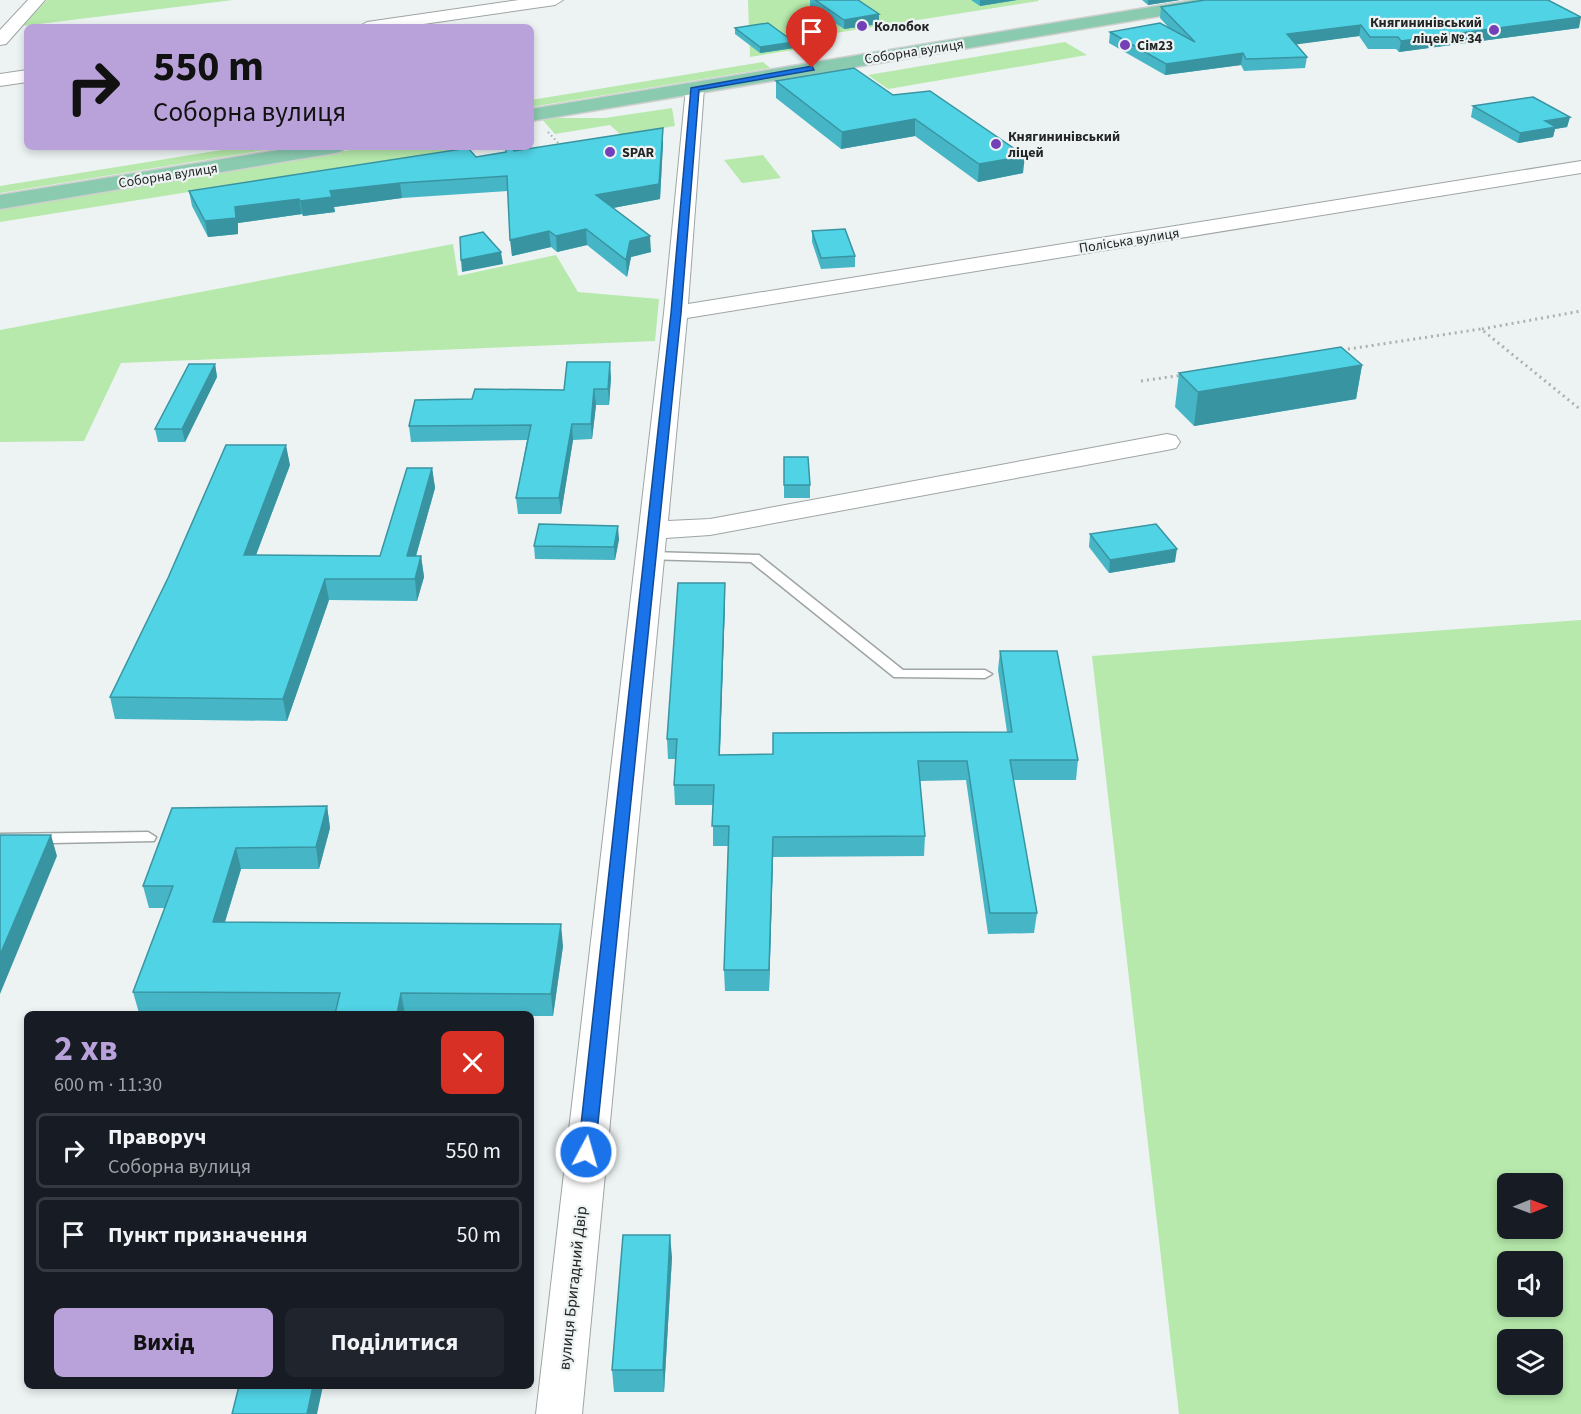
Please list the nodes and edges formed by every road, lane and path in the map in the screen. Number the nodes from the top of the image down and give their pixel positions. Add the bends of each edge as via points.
1 (37, 0) edge
2 (555, 0) edge
3 (1226, 0) edge
4 (388, 24) edge
5 (0, 39) edge
6 (24, 76) edge
7 (0, 80) edge
8 (695, 88) junction
9 (534, 115) edge
10 (564, 149) edge
11 (317, 150) edge
12 (553, 151) edge
13 (1581, 167) edge
14 (0, 202) edge
15 (1581, 311) edge
16 (676, 313) junction
17 (1481, 329) junction
18 (1340, 350) edge
19 (1188, 374) edge
20 (1141, 381) dead end
21 (1581, 410) edge
22 (1167, 442) dead end
23 (651, 543) junction
24 (985, 674) dead end
25 (148, 837) dead end
26 (0, 839) edge
27 (559, 1414) edge

1 - 5 street
2 - 4 street
3 - 8 main road, Соборна вулиця
6 - 7 street
8 - 9 main road, Соборна вулиця
8 - 16 street, вулиця Бригадний Двір
10 - 12 path
11 - 14 main road, Соборна вулиця
13 - 16 street, Поліська вулиця
15 - 17 path
16 - 23 street, вулиця Бригадний Двір
17 - 18 path
17 - 21 path
19 - 20 path
22 - 23 street via 710,527
23 - 24 lane via 754,558 899,674
23 - 27 street, вулиця Бригадний Двір
25 - 26 lane

